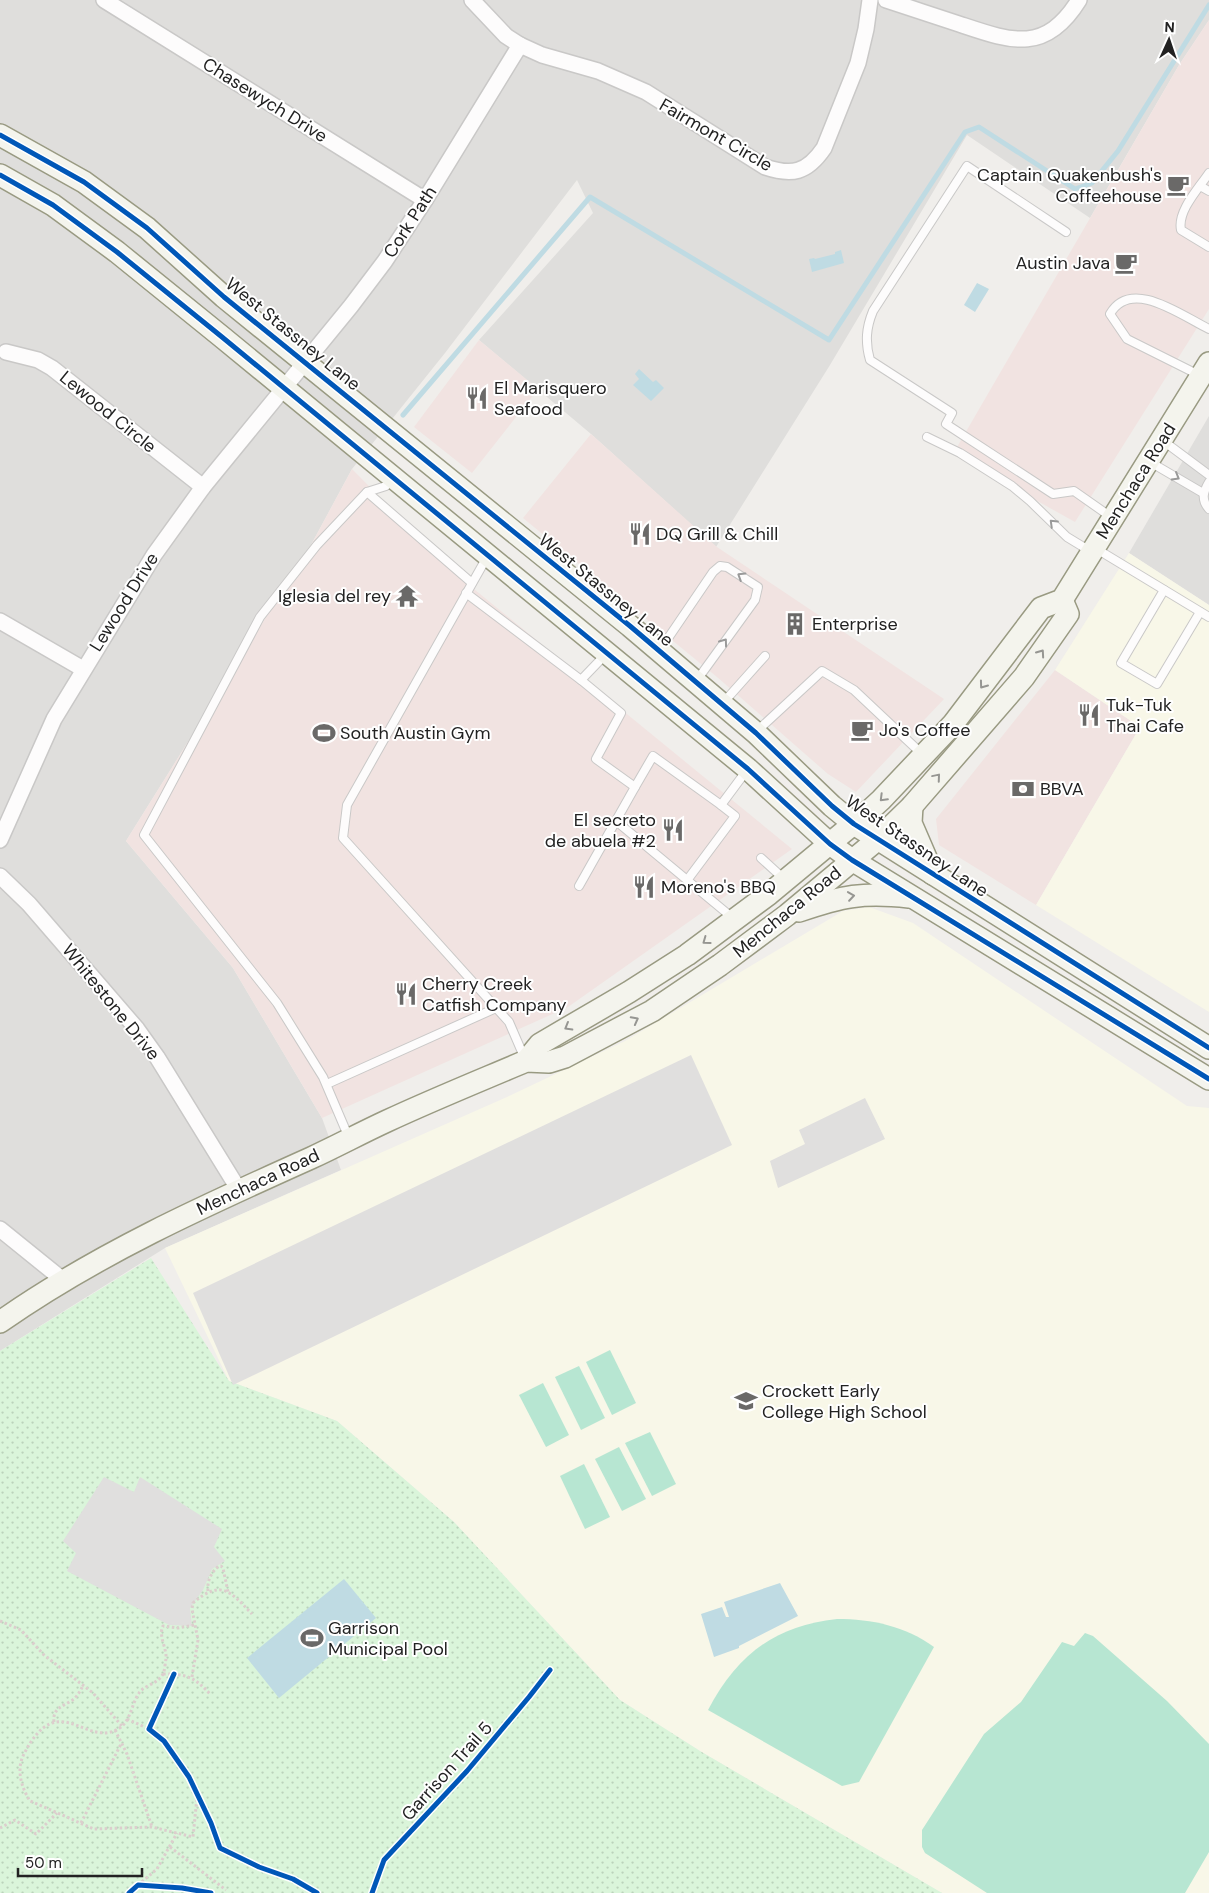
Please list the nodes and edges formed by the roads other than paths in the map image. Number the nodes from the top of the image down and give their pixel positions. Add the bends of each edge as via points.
1 (104, 0) edge
2 (472, 0) edge
3 (870, 0) edge
4 (886, 0) edge
5 (1079, 0) edge
6 (520, 45) junction
7 (0, 134) edge
8 (1209, 172) edge
9 (0, 175) edge
10 (1200, 186) junction
11 (1209, 191) edge
12 (425, 200) junction
13 (1066, 232) dead end
14 (1209, 246) edge
15 (1209, 329) edge
16 (6, 352) dead end
17 (305, 362) junction
18 (1205, 370) edge
19 (285, 387) junction
20 (927, 437) dead end
21 (1161, 440) junction
22 (1148, 461) junction
23 (1209, 475) edge
24 (393, 478) junction
25 (1209, 482) edge
26 (203, 488) junction
27 (367, 492) junction
28 (1203, 493) junction
29 (487, 510) junction
30 (1209, 510) edge
31 (1113, 518) junction
32 (465, 535) junction
33 (1093, 550) junction
34 (488, 555) junction
35 (472, 583) junction
36 (1164, 590) junction
37 (466, 593) junction
38 (1062, 600) junction
39 (1200, 612) junction
40 (1209, 617) edge
41 (0, 621) edge
42 (660, 651) junction
43 (607, 654) junction
44 (765, 656) dead end
45 (83, 669) junction
46 (630, 672) junction
47 (581, 680) junction
48 (696, 682) junction
49 (722, 704) junction
50 (756, 732) junction
51 (924, 756) junction
52 (748, 769) junction
53 (636, 788) junction
54 (721, 805) junction
55 (912, 806) junction
56 (616, 821) junction
57 (854, 824) junction
58 (0, 840) edge
59 (877, 840) junction
60 (830, 844) junction
61 (761, 858) dead end
62 (852, 860) junction
63 (933, 874) junction
64 (0, 876) edge
65 (688, 879) junction
66 (785, 881) junction
67 (578, 886) dead end
68 (914, 898) junction
69 (787, 915) junction
70 (735, 920) junction
71 (496, 1008) junction
72 (1209, 1048) edge
73 (526, 1061) junction
74 (1208, 1078) edge
75 (327, 1084) junction
76 (350, 1140) junction
77 (239, 1190) junction
78 (0, 1229) edge
79 (63, 1280) junction
80 (0, 1322) edge

1 - 12 street, Chasewych Drive
2 - 6 street, Fairmont Circle via 506,36
3 - 6 street, Fairmont Circle via 858,63 824,148 816,160 796,172 780,172 765,166 622,80
4 - 5 street via 1017,40 1034,38 1051,30
6 - 12 street, Cork Path
7 - 17 main road, West Stassney Lane via 84,182 147,228 224,297
8 - 10 lane
9 - 19 main road via 53,205 117,252
10 - 11 lane
10 - 14 lane via 1184,210 1181,230
12 - 17 street, Cork Path via 385,261
13 - 31 lane via 967,166 873,311 866,333 868,354 870,360 952,413 946,424 1053,494 1074,491
15 - 18 lane via 1148,299 1129,298 1115,305 1110,314 1127,339
16 - 26 street, Lewood Circle via 38,360 52,368
17 - 19 street, Cork Path
17 - 29 main road, West Stassney Lane
18 - 21 main road, Menchaca Road
19 - 24 main road
19 - 26 street, Lewood Drive
33 -> 20 lane via 1067,537 1012,486 960,453
21 - 22 main road, Menchaca Road
21 - 23 lane
22 -> 28 lane
22 - 31 main road, Menchaca Road
24 - 27 lane via 386,486
24 - 32 main road
25 - 28 lane
26 - 45 street, Lewood Drive via 154,555
27 - 35 lane
27 - 75 lane via 317,545 260,617 144,835 277,1003
28 - 30 lane via 1204,504
29 - 32 main road
29 - 42 main road, West Stassney Lane
31 - 33 main road, Menchaca Road
32 - 34 main road
33 - 36 lane
33 - 38 main road, Menchaca Road
34 - 35 lane
34 - 43 main road
35 - 37 lane
36 - 39 lane
36 - 39 lane via 1121,663 1157,684
37 - 47 lane
37 - 71 lane via 347,805 343,838
38 -> 51 main road, Menchaca Road via 1041,608 968,706
55 -> 38 main road, Menchaca Road via 1024,677 1068,614
39 - 40 lane
41 - 45 street
42 - 46 main road
42 - 48 main road, West Stassney Lane
48 -> 42 lane via 755,600 758,586 720,566
43 - 46 main road
43 - 47 lane
44 - 49 lane
45 - 58 street, Lewood Drive via 54,719
46 - 52 main road
47 - 53 lane via 621,713 596,759
48 - 49 main road, West Stassney Lane
49 - 50 main road, West Stassney Lane
50 - 51 lane via 822,671 854,690
50 - 57 main road, West Stassney Lane
51 -> 57 main road, Menchaca Road
52 - 54 lane
52 - 60 main road
53 - 54 lane via 653,756
53 - 56 lane
54 - 65 lane via 735,816
55 - 59 main road, Menchaca Road
55 - 63 main road via 911,823
56 - 65 lane
56 - 67 lane
57 - 59 main road, West Stassney Lane
57 - 60 main road, Menchaca Road
59 - 62 main road, Menchaca Road
59 - 63 main road, West Stassney Lane
60 - 62 main road
60 - 66 main road, Menchaca Road
61 - 66 lane
62 - 68 main road
62 - 69 main road, Menchaca Road
63 - 72 main road, West Stassney Lane
64 - 77 street, Whitestone Drive via 29,904 137,1029
65 - 70 lane
66 - 70 main road, Menchaca Road
69 -> 68 main road via 856,895
68 - 74 main road
73 -> 69 main road, Menchaca Road via 549,1062 565,1057 652,1011
70 -> 73 main road, Menchaca Road via 656,975 540,1044
71 - 73 lane via 509,1022
71 - 75 lane
73 - 76 main road, Menchaca Road
75 - 76 lane
76 - 77 main road, Menchaca Road
77 - 79 main road, Menchaca Road
78 - 79 street
79 - 80 main road, Menchaca Road

